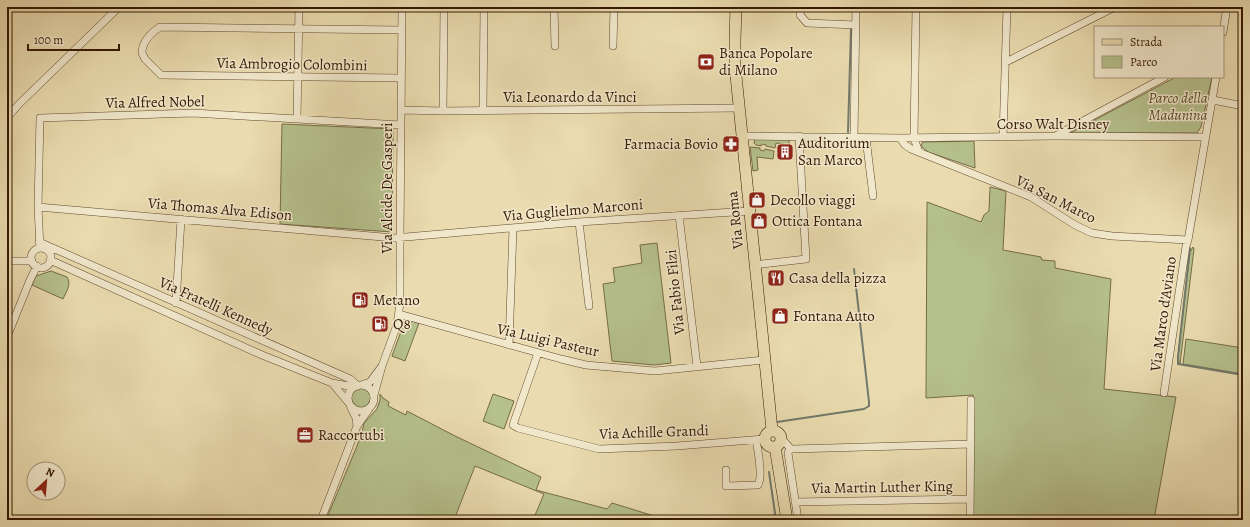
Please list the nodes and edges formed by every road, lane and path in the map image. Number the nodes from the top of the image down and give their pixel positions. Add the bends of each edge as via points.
1 (119, 7) edge
2 (299, 7) edge
3 (402, 7) edge
4 (444, 7) edge
5 (484, 7) edge
6 (554, 7) edge
7 (614, 7) edge
8 (736, 7) edge
9 (801, 7) edge
10 (856, 7) edge
11 (916, 7) edge
12 (1007, 7) edge
13 (1115, 7) edge
14 (1226, 7) edge
15 (856, 25) junction
16 (1224, 26) edge
17 (299, 29) junction
18 (402, 30) junction
19 (555, 46) dead end
20 (613, 46) dead end
21 (1006, 62) junction
22 (298, 77) junction
23 (401, 78) junction
24 (1164, 78) edge
25 (1216, 78) edge
26 (1213, 100) junction
27 (1243, 106) edge
28 (739, 108) junction
29 (401, 110) junction
30 (483, 110) junction
31 (443, 111) junction
32 (7, 118) edge
33 (297, 119) junction
34 (401, 124) junction
35 (742, 136) junction
36 (799, 136) junction
37 (1055, 136) junction
38 (1003, 137) junction
39 (1206, 137) junction
40 (854, 138) junction
41 (866, 138) junction
42 (900, 138) junction
43 (914, 138) junction
44 (919, 152) junction
45 (873, 196) dead end
46 (38, 207) junction
47 (749, 211) junction
48 (679, 215) junction
49 (182, 219) junction
50 (579, 222) junction
51 (513, 228) junction
52 (400, 237) junction
53 (1188, 240) junction
54 (39, 245) junction
55 (50, 260) junction
56 (7, 261) edge
57 (32, 261) junction
58 (754, 265) junction
59 (37, 266) junction
60 (176, 303) junction
61 (589, 306) dead end
62 (400, 314) junction
63 (7, 337) edge
64 (509, 345) junction
65 (538, 353) junction
66 (764, 360) junction
67 (382, 366) junction
68 (696, 366) junction
69 (332, 383) junction
70 (359, 385) junction
71 (1164, 393) dead end
72 (374, 395) junction
73 (971, 400) dead end
74 (349, 404) junction
75 (369, 409) junction
76 (357, 426) junction
77 (772, 430) junction
78 (761, 440) junction
79 (778, 443) junction
80 (971, 444) junction
81 (790, 448) junction
82 (726, 470) dead end
83 (970, 499) junction
84 (795, 502) junction
85 (321, 520) edge
86 (787, 520) edge
87 (798, 520) edge
88 (970, 520) edge

1 - 32 street
2 - 17 street
3 - 18 street, Via Alcide De Gasperi
4 - 31 street
5 - 30 street
6 - 19 street
7 - 20 street
8 - 28 main road, Via Roma via 735,66
9 - 15 street via 800,15 807,23
10 - 15 street
11 - 43 street
12 - 21 street
13 - 21 street
14 - 16 street
15 - 40 street
17 - 18 street
17 - 22 street
17 - 22 street, Via Ambrogio Colombini via 160,27 145,41 142,53 161,75
18 - 23 street, Via Alcide De Gasperi
21 - 38 street
22 - 23 street, Via Ambrogio Colombini
22 - 33 street
23 - 29 street, Via Alcide De Gasperi
24 - 37 street
25 - 26 street, Via Marco d'Aviano
26 - 27 street
26 - 39 street, Via Marco d'Aviano
28 - 30 street, Via Leonardo da Vinci
28 - 35 main road, Via Roma
29 - 31 street, Via Leonardo da Vinci
29 - 34 street, Via Alcide De Gasperi
30 - 31 street, Via Leonardo da Vinci
33 - 34 street, Via Alfred Nobel
33 - 46 street, Via Alfred Nobel via 193,114 40,118
34 - 52 street, Via Alcide De Gasperi
35 - 36 street
35 - 47 main road, Via Roma
36 - 40 street
36 - 58 street via 806,259
37 - 38 street, Corso Walt Disney
37 - 39 street, Corso Walt Disney
38 - 43 street, Corso Walt Disney
39 - 53 street, Via Marco d'Aviano
40 - 41 street
41 - 42 street
41 - 45 street
42 - 43 street, Corso Walt Disney
42 - 44 street, Via San Marco via 905,145
43 - 44 street
44 - 53 street, Via San Marco via 1030,197 1092,233
46 - 49 street, Via Thomas Alva Edison
46 - 54 street, Via Alfred Nobel
47 - 48 street, Via Guglielmo Marconi
47 - 58 main road, Via Roma
48 - 50 street, Via Guglielmo Marconi
48 - 68 street, Via Fabio Filzi
49 - 52 street, Via Thomas Alva Edison
49 - 60 street
50 - 51 street, Via Guglielmo Marconi
50 - 61 street
51 - 52 street, Via Guglielmo Marconi
51 - 64 street
52 - 62 street, Via Alcide De Gasperi
53 - 71 street, Via Marco d'Aviano
54 - 55 street via 48,251
54 - 57 street via 32,254
54 - 60 street, Via Fratelli Kennedy
55 - 59 street via 45,266
55 - 69 street, Via Fratelli Kennedy via 262,355
56 - 57 street
57 - 59 street
58 - 66 main road, Via Roma
59 - 63 street
60 - 70 street, Via Fratelli Kennedy
62 - 64 street, Via Luigi Pasteur
62 - 67 street, Via Alcide De Gasperi
64 - 65 street, Via Luigi Pasteur
65 - 68 street, Via Luigi Pasteur via 586,364 655,371
65 - 78 street, Via Achille Grandi via 513,424 518,428 599,449
66 - 68 street, Via Luigi Pasteur
66 - 77 main road, Via Roma
67 - 70 street, Via Alcide De Gasperi via 370,382
67 - 72 street, Via Alcide De Gasperi
69 - 70 street, Via Fratelli Kennedy
69 - 74 street, Via Fratelli Kennedy
70 - 72 street via 371,389
70 - 74 street via 349,393
72 - 75 street via 374,403
73 - 80 street
74 - 75 street via 357,411
74 - 76 street
75 - 76 street
76 - 85 street
77 - 78 main road
77 - 79 main road via 780,434
78 - 79 main road via 769,446
78 - 82 street via 758,486 726,486
79 - 81 street
79 - 86 main road
80 - 81 street
80 - 83 street
81 - 84 street via 788,453
83 - 84 street, Via Martin Luther King
83 - 88 street
84 - 87 street

